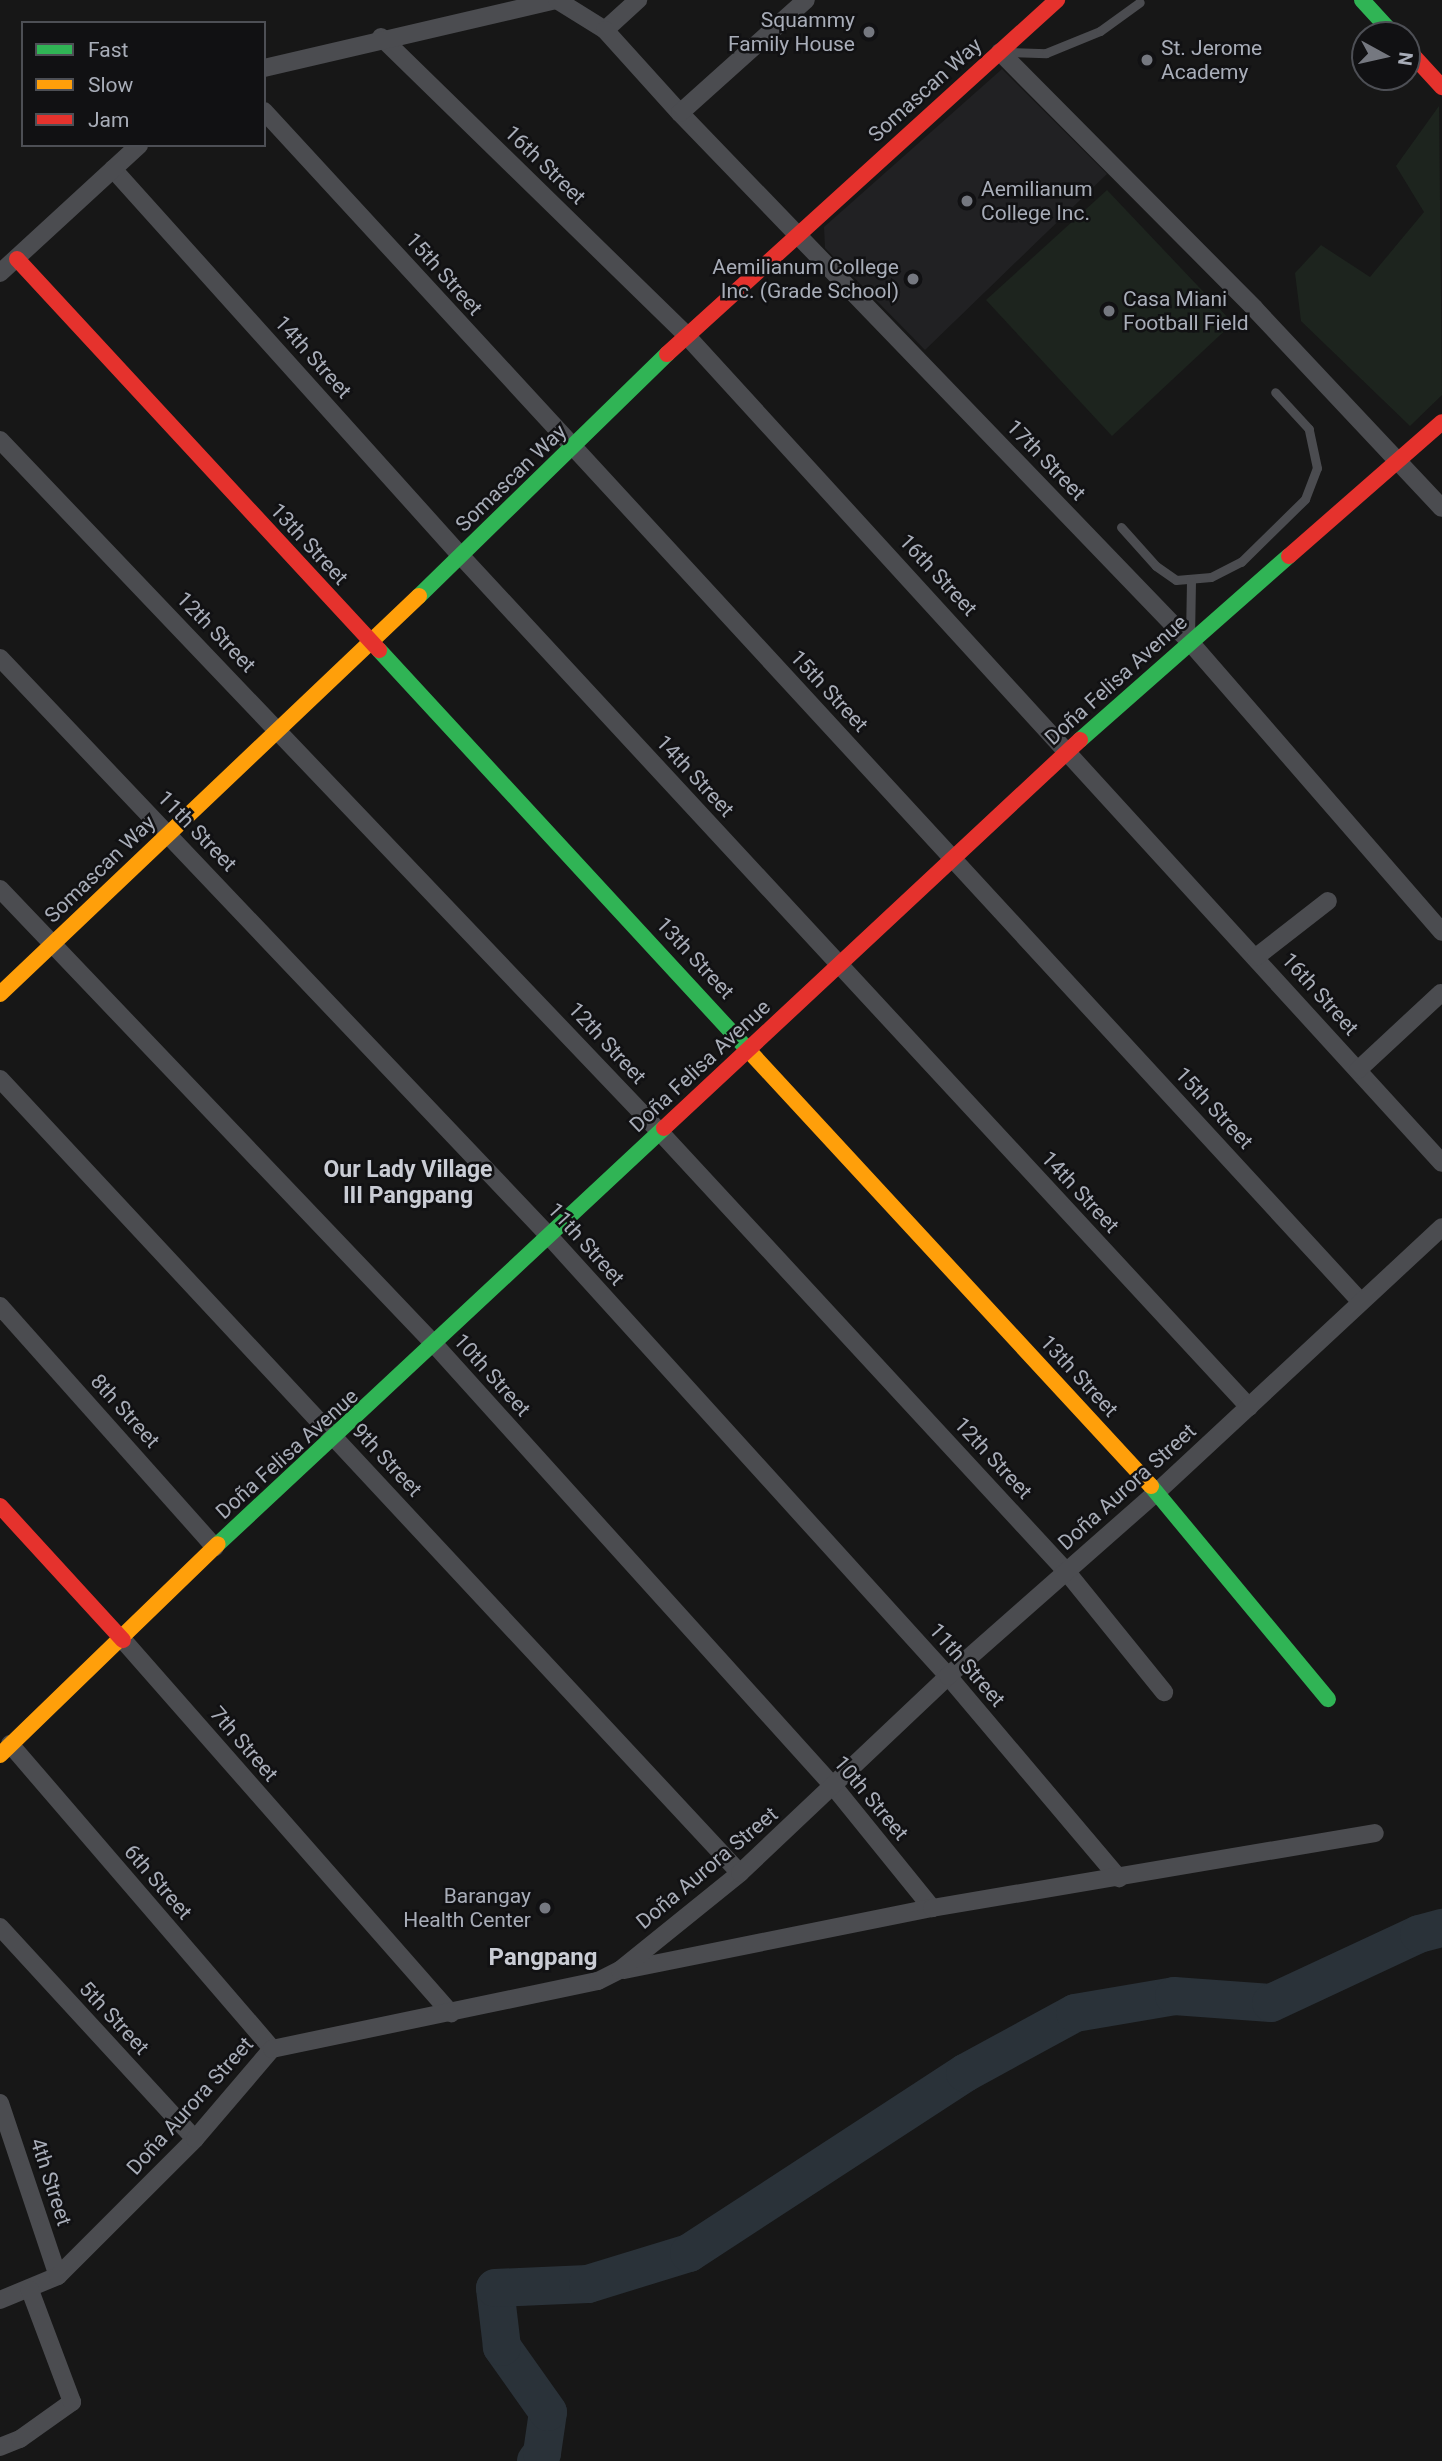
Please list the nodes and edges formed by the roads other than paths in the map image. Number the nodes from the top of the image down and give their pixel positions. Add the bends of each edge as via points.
1 (638, 0) edge
2 (806, 0) edge
3 (1057, 0) edge
4 (1362, 0) edge
5 (1140, 2) dead end
6 (1381, 21) edge
7 (606, 30) junction
8 (381, 37) junction
9 (1000, 52) junction
10 (1421, 64) edge
11 (266, 67) edge
12 (1442, 87) edge
13 (266, 113) edge
14 (680, 113) junction
15 (137, 147) edge
16 (113, 169) junction
17 (799, 232) junction
18 (17, 259) junction
19 (0, 273) edge
20 (686, 335) junction
21 (1275, 392) dead end
22 (1442, 422) edge
23 (0, 440) edge
24 (572, 448) junction
25 (1400, 462) junction
26 (1442, 508) edge
27 (1121, 527) dead end
28 (461, 556) junction
29 (1191, 580) junction
30 (371, 642) junction
31 (1190, 642) junction
32 (0, 658) edge
33 (278, 729) junction
34 (1069, 750) junction
35 (167, 832) junction
36 (954, 858) junction
37 (0, 889) edge
38 (1328, 901) dead end
39 (1442, 932) edge
40 (52, 944) junction
41 (1256, 957) junction
42 (838, 965) junction
43 (1441, 993) edge
44 (0, 994) edge
45 (749, 1047) junction
46 (1358, 1070) junction
47 (0, 1079) edge
48 (660, 1132) junction
49 (1442, 1163) edge
50 (1442, 1227) edge
51 (549, 1236) junction
52 (1361, 1301) junction
53 (0, 1306) edge
54 (435, 1345) junction
55 (1249, 1407) junction
56 (336, 1438) junction
57 (1157, 1492) junction
58 (0, 1506) edge
59 (215, 1547) junction
60 (1066, 1571) junction
61 (123, 1640) junction
62 (948, 1676) junction
63 (1164, 1692) dead end
64 (1328, 1699) dead end
65 (5, 1750) edge
66 (834, 1787) junction
67 (1376, 1833) dead end
68 (740, 1874) junction
69 (1119, 1878) junction
70 (932, 1908) junction
71 (0, 1927) edge
72 (621, 1970) junction
73 (451, 2014) junction
74 (272, 2049) junction
75 (0, 2103) edge
76 (195, 2139) junction
77 (58, 2276) junction
78 (30, 2290) junction
79 (0, 2300) edge
80 (0, 2447) edge

1 - 7 street
2 - 14 street
3 - 9 street, Somascan Way
4 - 6 street
5 - 9 lane via 1100,31 1046,53
7 - 8 street, 17th Street via 557,0
7 - 14 street, 17th Street
8 - 11 street, 17th Street
8 - 20 street, 16th Street
9 - 17 street, Somascan Way
9 - 25 street
10 - 12 street
13 - 24 street, 15th Street
14 - 17 street, 17th Street
15 - 16 street
16 - 18 street
16 - 28 street, 14th Street
17 - 20 street, Somascan Way
17 - 31 street, 17th Street
18 - 19 street
18 - 30 street, 13th Street
20 - 24 street, Somascan Way
20 - 34 street, 16th Street
21 - 29 lane via 1309,429 1316,449 1317,468 1305,499 1241,562 1211,577
22 - 25 street, Doña Felisa Avenue
23 - 33 street, 12th Street
24 - 28 street, Somascan Way
24 - 36 street, 15th Street
25 - 26 street
25 - 31 street, Doña Felisa Avenue
27 - 29 lane via 1156,566 1175,580
28 - 30 street, Somascan Way
28 - 42 street, 14th Street
29 - 31 lane
30 - 33 street, Somascan Way
30 - 45 street, 13th Street
31 - 34 street, Doña Felisa Avenue
31 - 39 street, 17th Street
32 - 35 street, 11th Street
33 - 35 street, Somascan Way
33 - 48 street, 12th Street
34 - 36 street, Doña Felisa Avenue
34 - 41 street, 16th Street
35 - 40 street, Somascan Way
35 - 51 street, 11th Street
36 - 42 street, Doña Felisa Avenue
36 - 52 street, 15th Street
37 - 40 street, 10th Street
38 - 41 street
40 - 44 street, Somascan Way
40 - 54 street, 10th Street
41 - 46 street, 16th Street
42 - 45 street, Doña Felisa Avenue
42 - 55 street, 14th Street
43 - 46 street
45 - 48 street, Doña Felisa Avenue
45 - 57 street, 13th Street
46 - 49 street, 16th Street
47 - 56 street, 9th Street
48 - 51 street, Doña Felisa Avenue
48 - 60 street, 12th Street
50 - 52 street, Doña Aurora Street
51 - 54 street, Doña Felisa Avenue
51 - 62 street, 11th Street
52 - 55 street, Doña Aurora Street
53 - 59 street, 8th Street
54 - 56 street, Doña Felisa Avenue
54 - 66 street, 10th Street
55 - 57 street, Doña Aurora Street
56 - 59 street, Doña Felisa Avenue
56 - 68 street, 9th Street
57 - 60 street, Doña Aurora Street
57 - 64 street, 13th Street
58 - 61 street, 7th Street
59 - 61 street, Doña Felisa Avenue
60 - 62 street, Doña Aurora Street
60 - 63 street, 12th Street
61 - 65 street, Doña Felisa Avenue
61 - 73 street, 7th Street
62 - 66 street, Doña Aurora Street
62 - 69 street, 11th Street
65 - 74 street, 6th Street
66 - 68 street, Doña Aurora Street
66 - 70 street, 10th Street
67 - 69 street
68 - 72 street, Doña Aurora Street
69 - 70 street
70 - 72 street
71 - 76 street, 5th Street
72 - 73 street, Doña Aurora Street via 598,1981
73 - 74 street, Doña Aurora Street
74 - 76 street, Doña Aurora Street
75 - 77 street, 4th Street
76 - 77 street, Doña Aurora Street
77 - 78 street, Doña Aurora Street
78 - 79 street, Doña Aurora Street
78 - 80 street via 72,2402 20,2440

